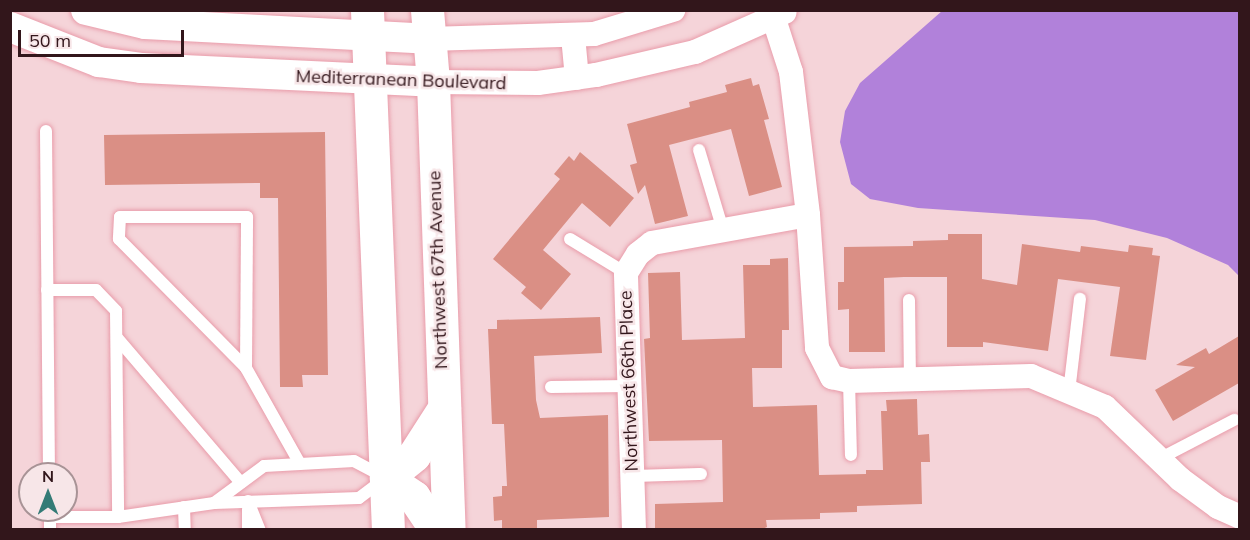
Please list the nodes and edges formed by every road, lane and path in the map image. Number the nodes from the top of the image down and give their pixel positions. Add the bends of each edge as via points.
1 (86, 10) edge
2 (673, 10) edge
3 (777, 13) edge
4 (368, 23) edge
5 (428, 25) edge
6 (10, 27) edge
7 (573, 36) junction
8 (577, 78) junction
9 (371, 79) junction
10 (433, 82) junction
11 (46, 131) dead end
12 (699, 150) dead end
13 (808, 215) junction
14 (723, 230) junction
15 (570, 239) dead end
16 (626, 273) junction
17 (47, 290) junction
18 (1080, 299) dead end
19 (909, 300) dead end
20 (118, 339) junction
21 (246, 368) junction
22 (910, 379) junction
23 (849, 381) junction
24 (629, 386) junction
25 (551, 387) dead end
26 (1069, 392) junction
27 (444, 408) junction
28 (1234, 420) dead end
29 (851, 455) dead end
30 (1159, 459) junction
31 (49, 462) edge
32 (300, 464) junction
33 (701, 474) dead end
34 (632, 476) junction
35 (386, 478) junction
36 (241, 483) junction
37 (248, 501) junction
38 (214, 502) junction
39 (184, 507) junction
40 (118, 516) junction
41 (1239, 517) edge
42 (78, 518) edge
43 (185, 530) edge
44 (248, 530) edge
45 (260, 530) edge
46 (388, 530) edge
47 (436, 530) edge
48 (449, 530) edge
49 (634, 530) edge

1 - 4 street via 146,24
2 - 7 street via 594,34
3 - 8 street, Mediterranean Boulevard via 695,52
3 - 13 street via 791,72
4 - 5 street
4 - 9 main road
5 - 7 street
5 - 10 main road, Northwest 67th Avenue
6 - 9 street, Mediterranean Boulevard via 99,62 220,73
7 - 8 street
8 - 10 street, Mediterranean Boulevard via 538,83
9 - 10 street, Mediterranean Boulevard
9 - 35 main road
10 - 27 main road, Northwest 67th Avenue
11 - 17 lane
12 - 14 lane
13 - 14 street
13 - 23 street via 817,348 832,377
14 - 16 street, Northwest 66th Place via 652,243 638,254
15 - 16 lane
16 - 24 street, Northwest 66th Place
17 - 20 lane via 96,290 116,311
17 - 31 lane
18 - 26 lane
19 - 22 lane
20 - 36 lane
20 - 40 lane
21 - 21 lane via 119,239 120,217 247,217
21 - 32 lane
22 - 23 street
22 - 26 street via 1031,376
23 - 29 lane
24 - 25 lane
24 - 34 street, Northwest 66th Place
26 - 30 street via 1105,407
27 - 35 main road via 414,455
27 - 48 main road, Northwest 67th Avenue
28 - 30 lane
30 - 41 street via 1218,507
32 - 35 lane via 354,461
32 - 36 lane via 264,466
33 - 34 lane
34 - 49 street, Northwest 66th Place
35 - 37 lane via 359,498
35 - 46 main road
35 - 47 main road via 414,497
36 - 38 lane
37 - 38 lane
37 - 44 lane
37 - 45 lane
38 - 39 lane
39 - 40 lane
39 - 43 lane
40 - 42 lane

